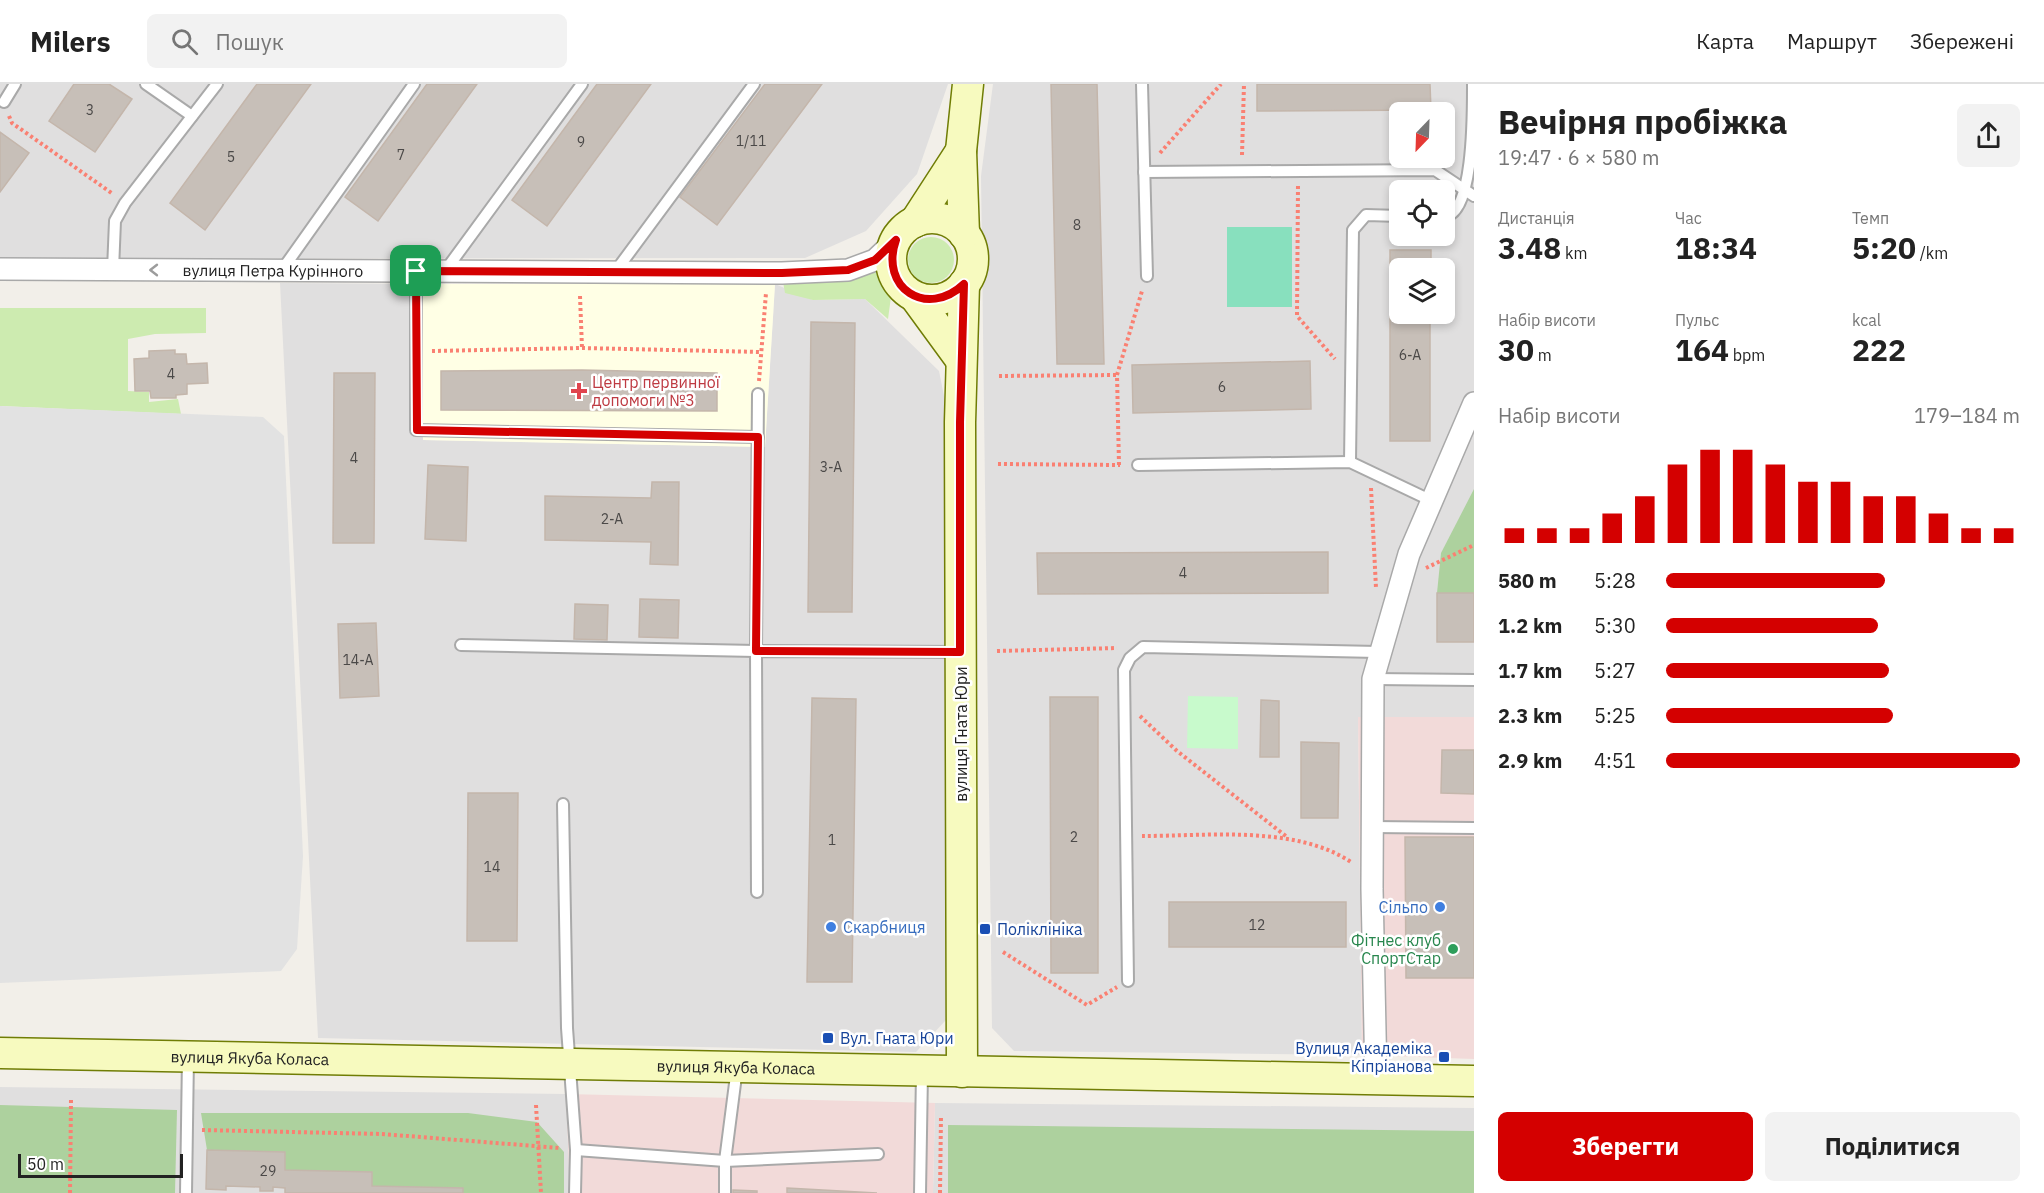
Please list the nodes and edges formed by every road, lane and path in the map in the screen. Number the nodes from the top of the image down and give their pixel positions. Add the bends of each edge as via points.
1 (15, 84) edge
2 (146, 84) edge
3 (217, 84) edge
4 (414, 84) edge
5 (582, 84) edge
6 (754, 84) edge
7 (968, 84) edge
8 (1142, 84) edge
9 (1221, 84) edge
10 (1244, 84) edge
11 (1473, 84) edge
12 (4, 102) joint
13 (192, 116) junction
14 (960, 151) junction
15 (1242, 171) junction
16 (1299, 171) junction
17 (1144, 172) junction
18 (1471, 194) edge
19 (125, 203) junction
20 (1455, 214) edge
21 (1389, 216) edge
22 (905, 231) junction
23 (964, 234) junction
24 (0, 269) edge
25 (113, 270) junction
26 (282, 270) junction
27 (416, 271) junction
28 (445, 271) junction
29 (615, 272) junction
30 (1147, 276) joint
31 (964, 284) junction
32 (766, 293) dead end
33 (580, 296) dead end
34 (915, 297) junction
35 (582, 348) junction
36 (416, 351) junction
37 (761, 352) junction
38 (961, 360) junction
39 (1117, 375) junction
40 (999, 376) dead end
41 (1351, 378) junction
42 (759, 394) joint
43 (1474, 402) edge
44 (758, 437) junction
45 (1350, 462) junction
46 (998, 464) dead end
47 (1119, 465) junction
48 (1138, 465) joint
49 (1370, 472) junction
50 (1430, 500) junction
51 (1474, 545) edge
52 (1401, 580) junction
53 (1376, 596) dead end
54 (461, 645) dead end
55 (1142, 648) junction
56 (756, 651) junction
57 (997, 651) dead end
58 (960, 652) junction
59 (1378, 652) junction
60 (1373, 679) junction
61 (1474, 680) edge
62 (1125, 701) junction
63 (563, 804) dead end
64 (1372, 826) junction
65 (1474, 828) edge
66 (1126, 836) junction
67 (1288, 837) junction
68 (1372, 876) junction
69 (757, 892) dead end
70 (1004, 952) dead end
71 (1128, 981) joint
72 (0, 1053) edge
73 (188, 1057) junction
74 (569, 1064) junction
75 (737, 1067) junction
76 (922, 1070) junction
77 (962, 1072) junction
78 (1376, 1079) junction
79 (1474, 1081) edge
80 (71, 1100) dead end
81 (536, 1105) dead end
82 (941, 1116) dead end
83 (186, 1130) junction
84 (538, 1145) junction
85 (576, 1150) junction
86 (878, 1154) dead end
87 (725, 1161) junction
88 (70, 1193) edge
89 (186, 1193) edge
90 (541, 1193) edge
91 (575, 1193) edge
92 (725, 1193) edge
93 (920, 1193) edge
94 (940, 1193) edge

1 - 12 lane
2 - 13 lane
3 - 13 lane
4 - 26 lane
5 - 28 lane
6 - 29 lane
7 - 14 street
8 - 17 lane
9 - 17 path
10 - 15 path
11 - 18 lane
12 - 19 path via 12,123
13 - 19 lane
14 - 22 street
14 - 23 street
15 - 16 lane
15 - 17 lane
16 - 18 lane via 1435,170
16 - 41 path via 1297,316
17 - 30 lane
18 - 20 lane
19 - 25 lane via 116,221
21 - 41 lane via 1366,215 1353,231
22 - 23 street via 942,219
22 - 29 street, вулиця Петра Курінного via 875,260 848,270
22 - 34 street via 891,252 891,266 904,289
23 - 31 street via 973,259
24 - 25 street, вулиця Петра Курінного
26 -> 25 street, вулиця Петра Курінного
26 - 27 street, вулиця Петра Курінного
27 - 28 street, вулиця Петра Курінного
27 - 36 lane
28 - 29 street, вулиця Петра Курінного
30 - 39 path
31 - 34 street via 942,299
31 - 38 street, вулиця Гната Юри
32 - 37 path
33 - 35 path
34 - 38 street
35 - 36 path
35 - 37 path
36 - 44 lane via 417,430
37 - 42 path
38 - 58 street, вулиця Гната Юри
39 - 40 path
39 - 47 path
41 - 45 lane
42 - 44 lane
43 - 50 street
44 - 56 lane
45 - 48 lane
45 - 49 lane
46 - 47 path
47 - 48 path
49 - 50 lane
49 - 53 path
50 - 52 street
51 - 52 path
52 - 59 street
54 - 56 lane
55 - 57 path
55 - 59 lane
55 - 62 lane via 1124,670
56 - 58 lane
56 - 69 lane
58 - 77 street, вулиця Гната Юри
59 - 60 street
60 - 61 lane
60 - 64 street
62 - 66 lane
62 - 67 path via 1177,751
63 - 74 lane
64 - 65 lane
64 - 68 street
66 - 67 path
66 - 71 lane
67 - 68 path via 1340,855
68 - 78 street
70 - 71 path via 1087,1005
72 - 73 street, вулиця Якуба Коласа
73 - 74 street, вулиця Якуба Коласа
73 - 83 lane
74 - 75 street, вулиця Якуба Коласа
74 - 85 lane
75 - 76 street, вулиця Якуба Коласа
75 - 87 lane
76 - 77 street, вулиця Якуба Коласа
76 - 93 lane
77 - 78 street, вулиця Якуба Коласа
78 - 79 street, вулиця Якуба Коласа
80 - 88 path
81 - 84 path
82 - 94 path
83 - 84 path via 382,1134
83 - 89 lane
84 - 85 path
84 - 90 path
85 - 87 lane
85 - 91 lane
86 - 87 lane
87 - 92 lane

